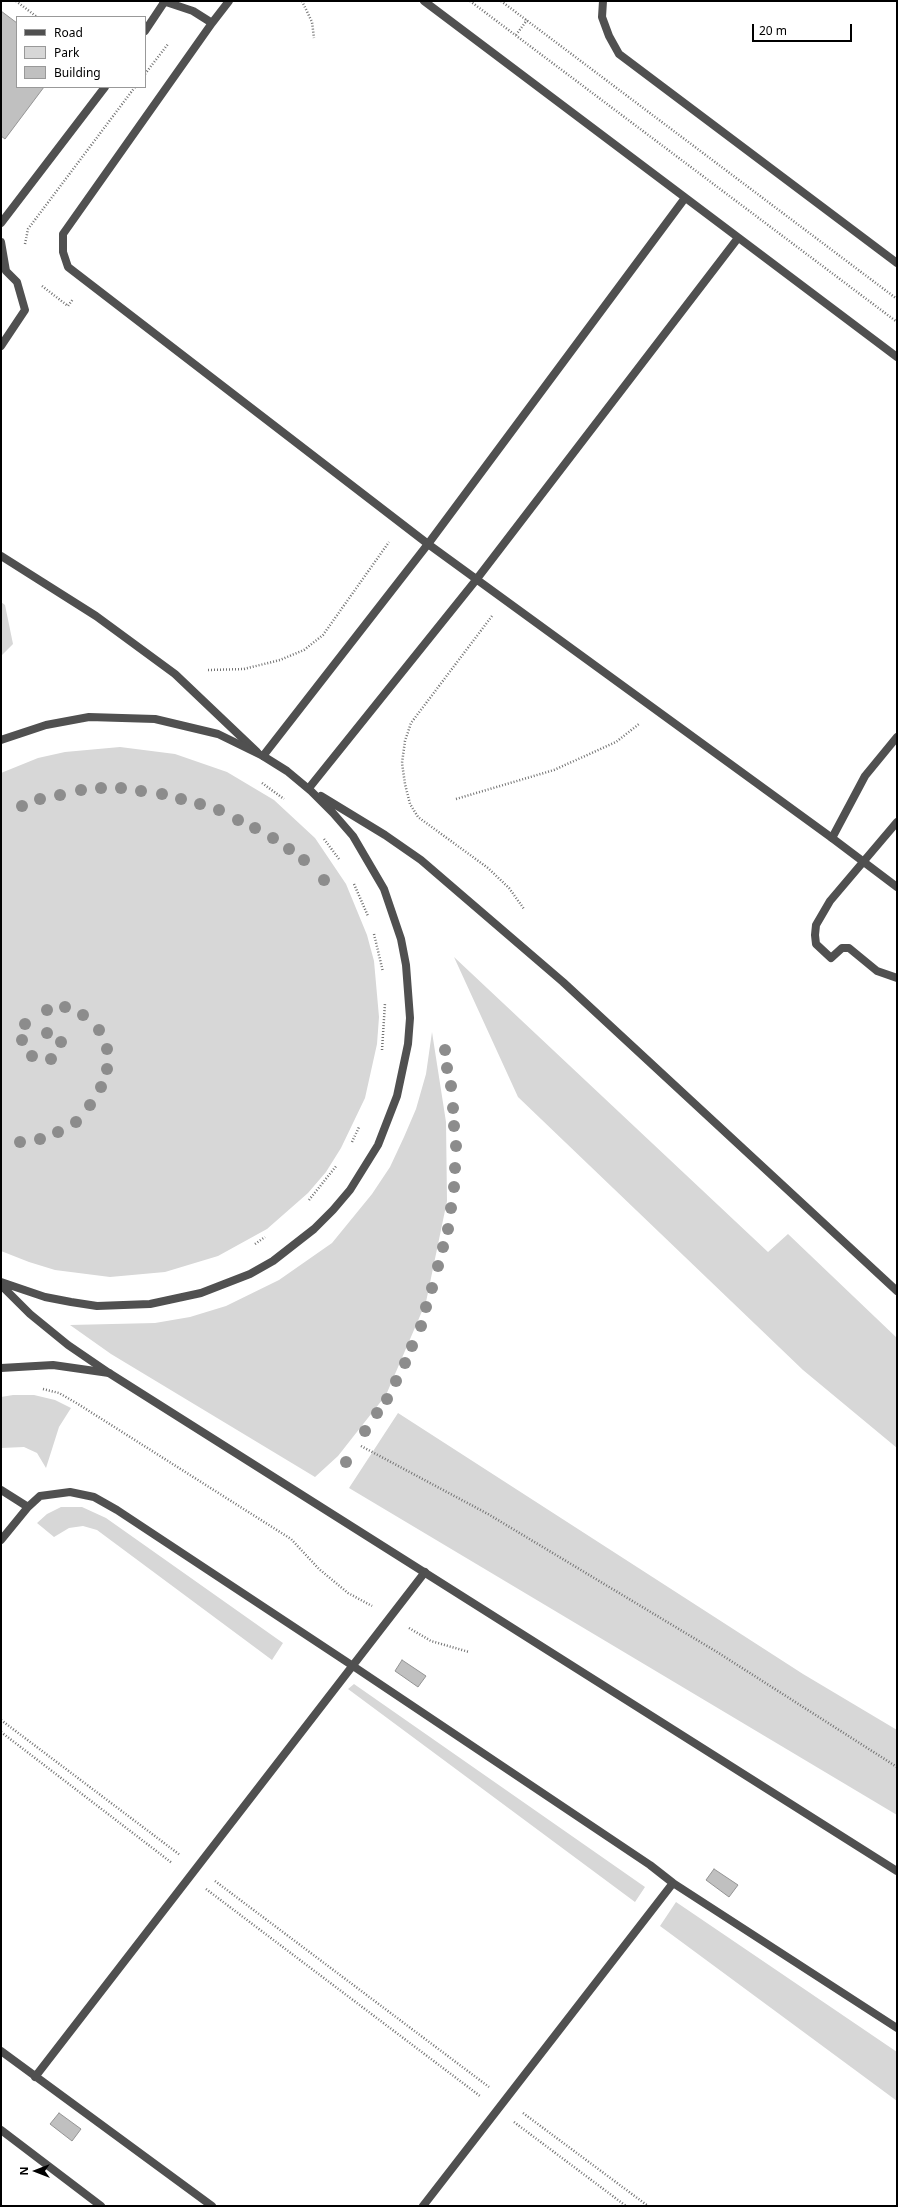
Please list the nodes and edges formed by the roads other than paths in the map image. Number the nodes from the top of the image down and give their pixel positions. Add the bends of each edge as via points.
1 (164, 1) edge
2 (230, 1) edge
3 (424, 1) edge
4 (603, 1) edge
5 (212, 22) junction
6 (146, 29) edge
7 (104, 88) edge
8 (684, 198) junction
9 (1, 223) edge
10 (738, 238) junction
11 (1, 242) edge
12 (897, 263) edge
13 (1, 346) edge
14 (897, 358) edge
15 (428, 544) junction
16 (1, 556) edge
17 (476, 580) junction
18 (897, 737) edge
19 (1, 740) edge
20 (260, 754) junction
21 (310, 790) junction
22 (897, 822) edge
23 (832, 838) junction
24 (863, 861) junction
25 (897, 887) edge
26 (897, 978) edge
27 (1, 1282) edge
28 (1, 1285) edge
29 (897, 1291) edge
30 (1, 1368) edge
31 (109, 1373) junction
32 (1, 1490) edge
33 (28, 1506) junction
34 (1, 1540) edge
35 (425, 1572) junction
36 (352, 1666) junction
37 (897, 1871) edge
38 (673, 1883) junction
39 (897, 2028) edge
40 (1, 2051) edge
41 (35, 2077) junction
42 (1, 2130) edge
43 (101, 2206) edge
44 (212, 2206) edge
45 (423, 2206) edge

1 - 5 street via 193,11
1 - 6 street
2 - 5 street
3 - 8 street
4 - 12 street via 602,17 619,54
5 - 15 street via 63,234 63,252 68,267
7 - 9 street
8 - 10 street
8 - 15 street
10 - 14 street
10 - 17 street
11 - 13 street via 6,271 17,282 25,310
15 - 17 street
15 - 20 street
16 - 20 street via 96,616 175,674
17 - 21 street
17 - 23 street
18 - 23 street via 865,776
19 - 20 street via 26,730 68,720 89,717 133,717 197,728
20 - 21 street
21 - 27 street via 352,836 384,889 406,965 410,1018 404,1070 388,1121 365,1168 333,1210 294,1245 250,1274 201,1293 150,1304 97,1306 45,1297
21 - 29 street via 421,860 563,982
22 - 24 street
23 - 24 street
24 - 25 street
24 - 26 street via 830,901 816,924 816,944 831,958 842,948 849,948 877,971
28 - 31 street via 30,1314 68,1345
30 - 31 street via 53,1365
31 - 35 street
32 - 33 street
33 - 34 street
33 - 36 street via 40,1496 54,1493 70,1492 94,1497
35 - 36 street
35 - 37 street
36 - 38 street via 650,1865
36 - 41 street
38 - 39 street
38 - 45 street
40 - 41 street
41 - 44 street
42 - 43 street

